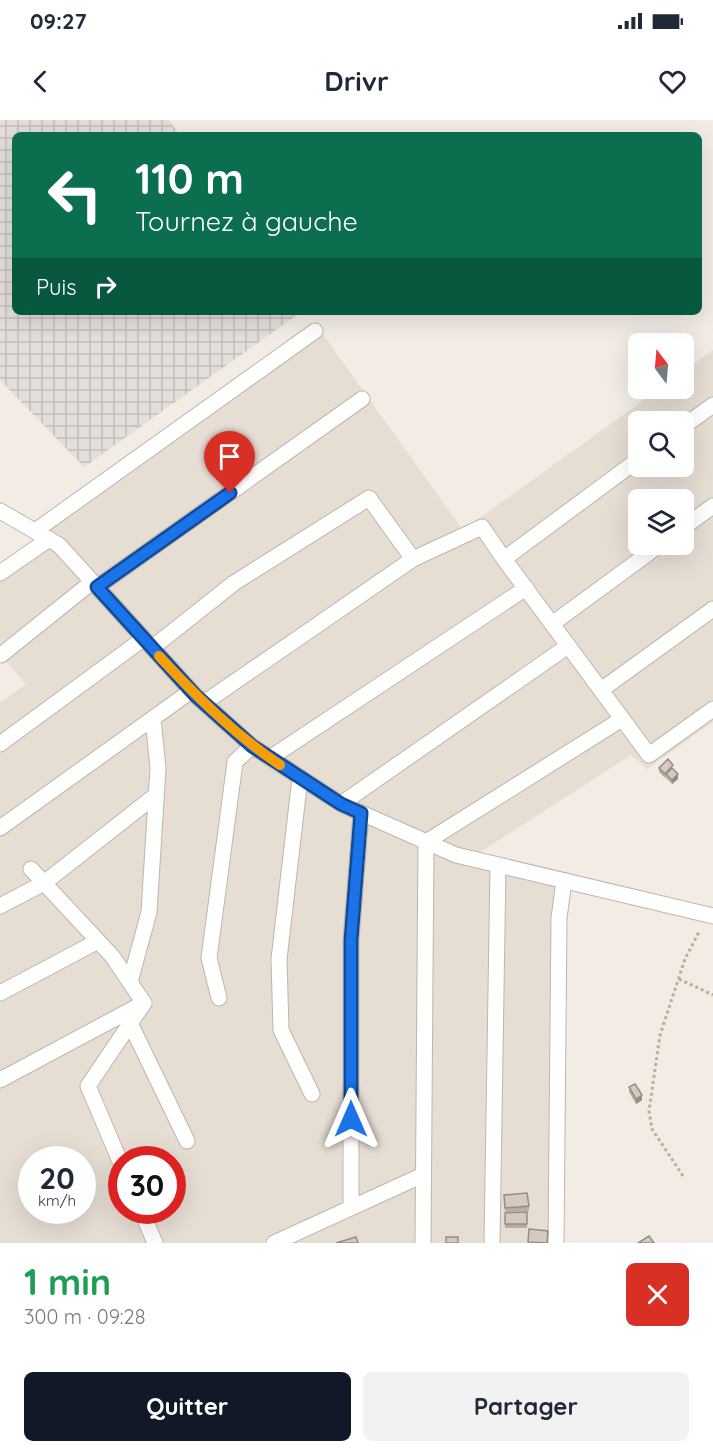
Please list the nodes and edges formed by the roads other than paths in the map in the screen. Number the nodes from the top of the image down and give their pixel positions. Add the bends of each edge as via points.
1 (315, 331) dead end
2 (362, 399) dead end
3 (713, 405) edge
4 (694, 419) edge
5 (628, 467) edge
6 (713, 506) edge
7 (0, 513) edge
8 (694, 520) edge
9 (42, 535) junction
10 (646, 555) edge
11 (413, 559) junction
12 (504, 559) junction
13 (0, 573) edge
14 (95, 585) junction
15 (526, 588) junction
16 (713, 609) edge
17 (552, 624) junction
18 (148, 643) junction
19 (568, 646) junction
20 (1, 655) edge
21 (601, 690) junction
22 (191, 691) junction
23 (204, 703) junction
24 (713, 709) edge
25 (153, 719) junction
26 (622, 719) junction
27 (0, 744) edge
28 (252, 746) junction
29 (270, 758) junction
30 (300, 778) junction
31 (156, 795) junction
32 (341, 804) junction
33 (361, 813) junction
34 (0, 828) edge
35 (426, 842) junction
36 (498, 864) junction
37 (31, 869) dead end
38 (564, 881) junction
39 (44, 883) junction
40 (0, 906) edge
41 (710, 915) edge
42 (98, 941) junction
43 (130, 982) junction
44 (0, 993) edge
45 (219, 998) dead end
46 (144, 1003) junction
47 (130, 1023) junction
48 (0, 1080) edge
49 (312, 1094) dead end
50 (187, 1141) dead end
51 (114, 1146) edge
52 (423, 1175) junction
53 (351, 1208) junction
54 (147, 1224) edge
55 (155, 1243) edge
56 (274, 1243) edge
57 (423, 1243) edge
58 (492, 1243) edge
59 (556, 1243) edge

1 - 9 street
2 - 14 street
3 - 4 street
5 - 12 street
6 - 8 street
7 - 9 street
9 - 13 street
9 - 14 street via 59,545
10 - 17 street
11 - 12 street via 482,527
11 - 18 street via 369,498
11 - 23 street
12 - 15 street
14 - 18 street
14 - 20 street
15 - 17 street
15 - 29 street
16 - 21 street
17 - 19 street
18 - 22 street
18 - 27 street
19 - 21 street
19 - 32 street
21 - 26 street
22 - 23 street
22 - 25 street
23 - 28 street
24 - 26 street via 649,756
25 - 31 street via 158,768
25 - 34 street
26 - 35 street
28 - 29 street
28 - 45 street via 235,762 209,958
29 - 30 street
30 - 32 street
30 - 49 street via 279,959 281,1030
31 - 39 street
31 - 43 street via 149,912
32 - 33 street
33 - 35 street
33 - 53 street via 351,940
35 - 36 street via 456,855
35 - 52 street
36 - 38 street
36 - 58 street
37 - 39 street
38 - 41 street
38 - 59 street via 559,918
39 - 40 street
39 - 42 street
42 - 43 street
42 - 44 street
43 - 46 street
46 - 47 street
46 - 48 street
47 - 50 street
47 - 51 street via 88,1086
52 - 53 street
52 - 57 street
53 - 56 street
54 - 55 street

